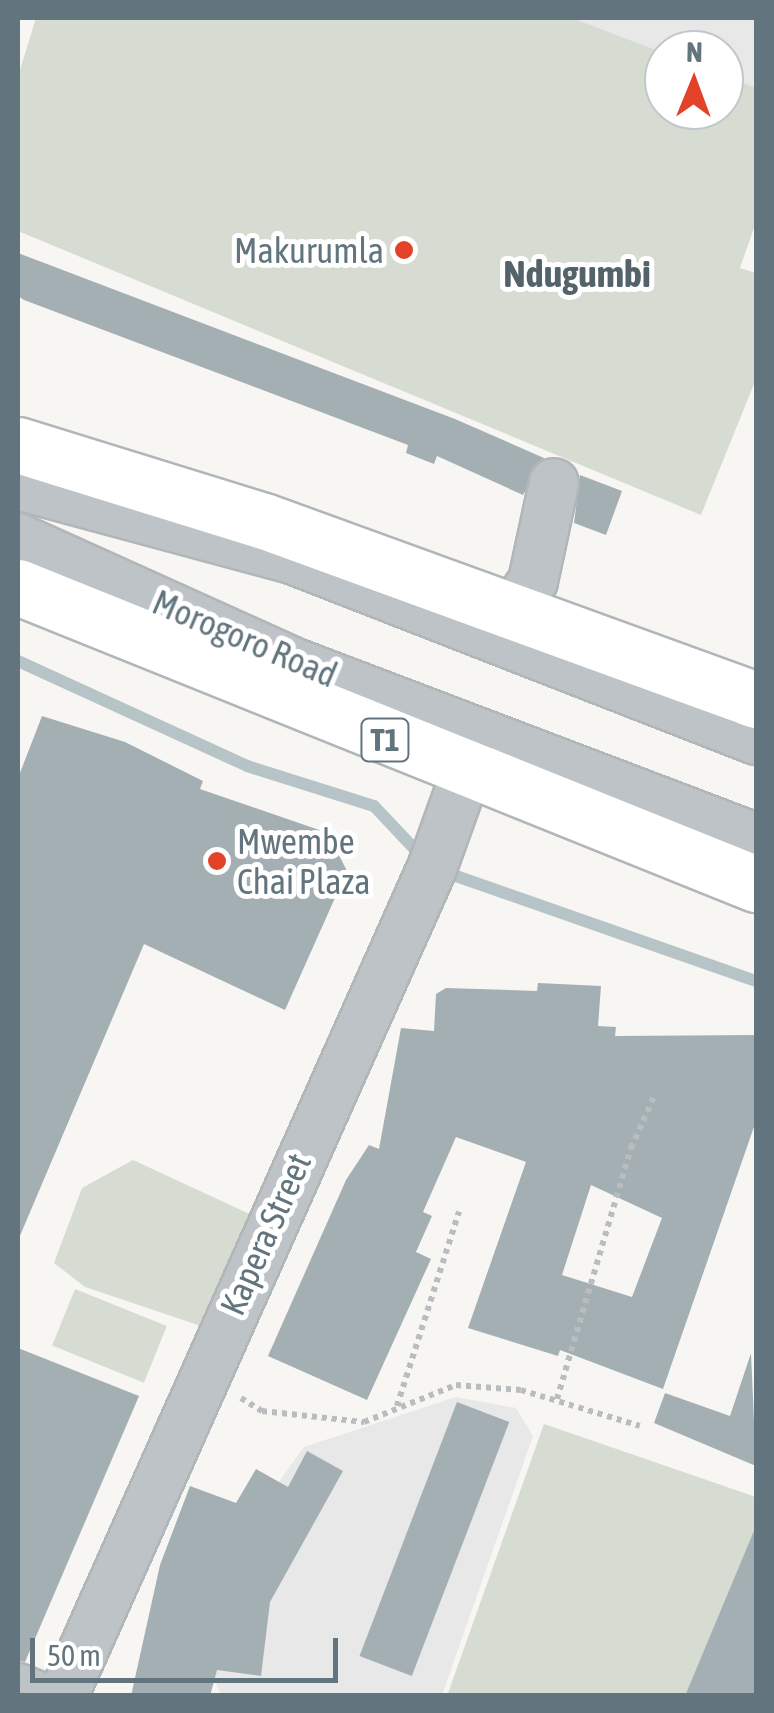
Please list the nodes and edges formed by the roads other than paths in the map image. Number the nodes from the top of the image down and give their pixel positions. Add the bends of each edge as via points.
1 (18, 445) edge
2 (554, 484) dead end
3 (18, 485) edge
4 (18, 538) edge
5 (18, 587) edge
6 (513, 610) junction
7 (756, 700) edge
8 (756, 740) edge
9 (466, 773) junction
10 (756, 838) edge
11 (756, 884) edge
12 (18, 1688) edge
13 (36, 1696) edge
14 (63, 1696) edge

1 - 6 highway
2 - 6 street via 533,581
3 - 8 street via 292,558
4 - 10 street, Morogoro Road via 295,663
5 - 9 highway, Morogoro Road / T1
6 - 7 highway
9 - 11 highway, Morogoro Road / T1
9 - 14 street, Kapera Street via 432,868
12 - 13 street

